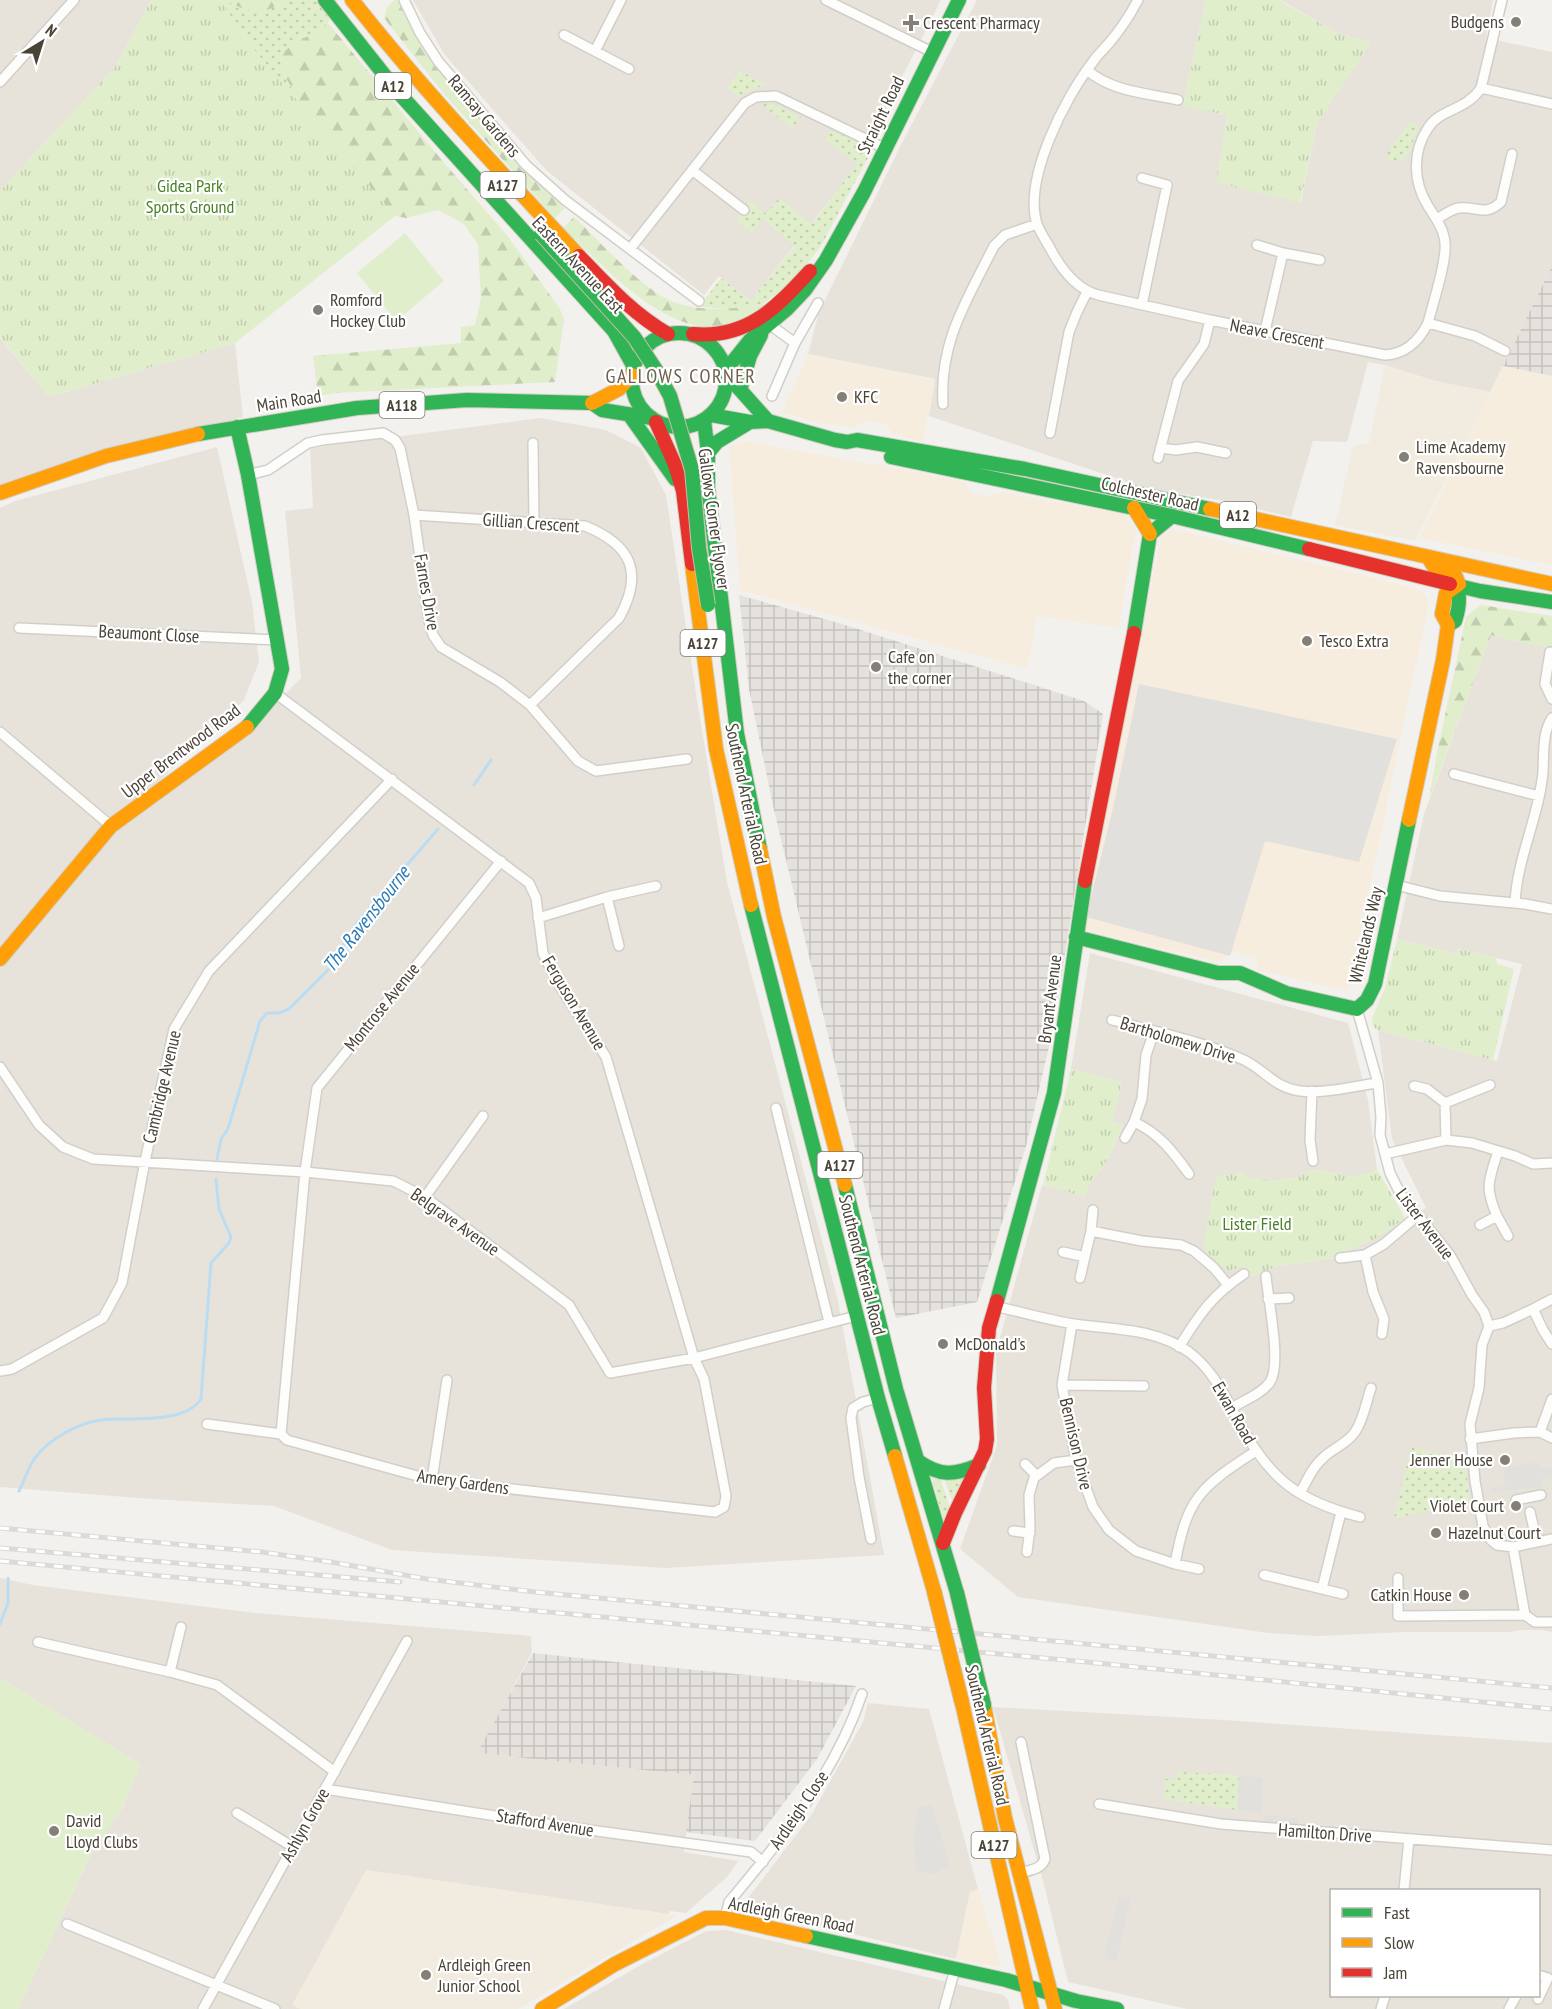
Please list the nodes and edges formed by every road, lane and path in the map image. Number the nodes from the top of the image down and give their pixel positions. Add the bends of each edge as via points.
1 (74, 0) edge
2 (325, 0) edge
3 (404, 0) edge
4 (621, 0) edge
5 (826, 0) edge
6 (959, 0) edge
7 (1138, 0) edge
8 (1502, 0) edge
9 (354, 1) edge
10 (564, 35) dead end
11 (596, 51) junction
12 (932, 52) junction
13 (629, 69) dead end
14 (1088, 70) junction
15 (0, 82) edge
16 (1482, 88) junction
17 (1178, 99) dead end
18 (1552, 104) edge
19 (465, 136) junction
20 (884, 148) junction
21 (1512, 154) dead end
22 (465, 168) junction
23 (692, 170) junction
24 (1142, 178) dead end
25 (744, 210) dead end
26 (1437, 219) junction
27 (1037, 224) junction
28 (541, 234) junction
29 (835, 245) junction
30 (1257, 245) dead end
31 (630, 249) junction
32 (1283, 253) junction
33 (1320, 260) dead end
34 (1087, 292) junction
35 (699, 302) dead end
36 (818, 303) dead end
37 (1142, 306) junction
38 (1210, 320) junction
39 (1428, 323) junction
40 (769, 324) junction
41 (1265, 331) junction
42 (668, 334) junction
43 (693, 334) junction
44 (795, 343) junction
45 (1505, 351) dead end
46 (633, 371) junction
47 (726, 372) junction
48 (740, 390) junction
49 (772, 396) dead end
50 (592, 403) junction
51 (943, 404) dead end
52 (630, 416) junction
53 (707, 418) junction
54 (654, 420) junction
55 (768, 421) junction
56 (750, 422) junction
57 (237, 427) junction
58 (1050, 433) dead end
59 (848, 442) junction
60 (533, 443) dead end
61 (708, 453) junction
62 (1226, 453) dead end
63 (248, 475) junction
64 (0, 493) edge
65 (685, 504) junction
66 (1134, 508) junction
67 (414, 516) junction
68 (1172, 516) junction
69 (534, 522) junction
70 (1150, 534) junction
71 (1428, 557) junction
72 (1477, 567) junction
73 (1552, 584) edge
74 (1458, 585) junction
75 (1552, 602) edge
76 (708, 605) junction
77 (19, 628) dead end
78 (278, 640) junction
79 (1550, 652) dead end
80 (274, 693) junction
81 (1552, 699) edge
82 (530, 705) junction
83 (1552, 717) edge
84 (0, 732) edge
85 (737, 733) junction
86 (716, 749) junction
87 (687, 759) dead end
88 (1454, 774) dead end
89 (392, 779) junction
90 (1539, 796) junction
91 (111, 826) junction
92 (501, 861) junction
93 (1396, 885) junction
94 (656, 886) dead end
95 (607, 897) junction
96 (1515, 903) junction
97 (1552, 909) edge
98 (538, 918) junction
99 (1076, 937) junction
100 (619, 946) dead end
101 (0, 959) edge
102 (1357, 1009) junction
103 (1112, 1020) dead end
104 (1154, 1032) junction
105 (0, 1067) edge
106 (1378, 1083) junction
107 (1491, 1085) dead end
108 (1414, 1086) dead end
109 (1312, 1091) junction
110 (1445, 1103) junction
111 (776, 1108) dead end
112 (483, 1116) dead end
113 (1134, 1122) junction
114 (1125, 1138) dead end
115 (1446, 1140) junction
116 (1498, 1151) junction
117 (1385, 1154) junction
118 (145, 1161) junction
119 (1313, 1161) dead end
120 (1552, 1163) edge
121 (305, 1172) junction
122 (1189, 1174) dead end
123 (425, 1197) junction
124 (1093, 1210) dead end
125 (1417, 1216) junction
126 (1497, 1216) junction
127 (1480, 1225) dead end
128 (1091, 1231) junction
129 (1508, 1236) dead end
130 (1063, 1252) dead end
131 (1365, 1255) junction
132 (1085, 1257) junction
133 (1340, 1258) dead end
134 (1245, 1274) dead end
135 (1266, 1276) dead end
136 (1080, 1278) dead end
137 (1228, 1285) junction
138 (1289, 1298) dead end
139 (1268, 1299) junction
140 (1552, 1299) edge
141 (994, 1306) junction
142 (1533, 1309) junction
143 (856, 1316) junction
144 (829, 1322) junction
145 (1072, 1324) junction
146 (1489, 1326) junction
147 (1382, 1334) dead end
148 (1552, 1344) edge
149 (1179, 1347) junction
150 (694, 1358) junction
151 (0, 1371) edge
152 (447, 1380) dead end
153 (1062, 1385) junction
154 (1144, 1386) dead end
155 (1371, 1388) dead end
156 (878, 1398) junction
157 (1552, 1399) edge
158 (1232, 1408) junction
159 (207, 1424) dead end
160 (1540, 1432) junction
161 (281, 1434) junction
162 (1552, 1438) edge
163 (1470, 1439) junction
164 (1256, 1451) junction
165 (1076, 1460) junction
166 (918, 1461) junction
167 (1025, 1464) dead end
168 (979, 1465) junction
169 (1036, 1475) junction
170 (432, 1480) junction
171 (1300, 1493) junction
172 (1541, 1495) dead end
173 (1516, 1500) dead end
174 (1341, 1512) junction
175 (1530, 1512) dead end
176 (1360, 1517) dead end
177 (1013, 1531) dead end
178 (1030, 1533) junction
179 (871, 1539) dead end
180 (1552, 1539) edge
181 (1537, 1542) junction
182 (943, 1543) junction
183 (1513, 1547) junction
184 (1027, 1552) dead end
185 (1175, 1564) junction
186 (1199, 1569) dead end
187 (1264, 1575) dead end
188 (1398, 1578) dead end
189 (1322, 1588) junction
190 (1343, 1594) dead end
191 (1526, 1615) junction
192 (1552, 1622) edge
193 (181, 1627) dead end
194 (407, 1641) dead end
195 (38, 1642) dead end
196 (170, 1672) junction
197 (862, 1694) dead end
198 (1021, 1742) dead end
199 (334, 1772) junction
200 (325, 1789) junction
201 (1100, 1804) dead end
202 (237, 1813) dead end
203 (1409, 1839) junction
204 (293, 1847) junction
205 (1552, 1851) edge
206 (763, 1862) junction
207 (1019, 1872) junction
208 (1404, 1889) edge
209 (1029, 1906) junction
210 (725, 1918) junction
211 (67, 1924) dead end
212 (955, 1969) junction
213 (1540, 1975) edge
214 (217, 1984) junction
215 (1027, 1987) junction
216 (1052, 1994) junction
217 (1540, 1995) edge
218 (203, 2009) edge
219 (275, 2009) edge
220 (542, 2009) edge
221 (944, 2009) edge
222 (1032, 2009) edge
223 (1042, 2009) edge
224 (1055, 2009) edge
225 (1117, 2009) edge

1 - 15 street
2 - 22 main road, Eastern Avenue East / A12
3 - 31 street, Ramsay Gardens via 438,61 526,165
4 - 11 street
5 - 12 street
6 - 12 main road, Straight Road
7 - 14 street, Neave Crescent
8 - 16 street
9 - 19 main road, Eastern Avenue East / A12
10 - 11 street
11 - 13 street
12 - 20 main road, Straight Road
14 - 17 street via 1113,86
14 - 27 street, Neave Crescent via 1058,120 1040,166 1036,181
16 - 18 street
16 - 26 street, Neave Crescent via 1468,103 1439,117 1428,127 1420,144 1417,180
19 - 28 main road, A127
19 - 42 main road, Eastern Avenue East / A12 via 631,310
20 - 23 street via 776,96 756,97 745,103
20 - 29 main road, Straight Road
21 - 26 street via 1501,202 1495,208 1455,209
22 - 28 main road, A127
22 - 46 main road, Eastern Avenue East / A12 via 614,331
23 - 25 street
23 - 31 street
24 - 37 street via 1167,185
26 - 39 street, Neave Crescent via 1445,253
27 - 34 street, Neave Crescent via 1062,268
27 - 51 street via 1005,235 994,246 953,329 942,380
28 - 76 main road, Gallows Corner Flyover / A127, bridge via 634,337 670,396 692,470
29 - 40 main road, Straight Road via 805,290
29 - 43 main road, Straight Road via 780,301 753,322 724,334
30 - 32 street
31 - 35 street, Ramsay Gardens
32 - 33 street
32 - 41 street
34 - 37 street, Neave Crescent
34 - 58 street via 1069,332
36 - 44 street
37 - 38 street, Neave Crescent
38 - 41 street, Neave Crescent
38 - 62 street via 1204,344 1178,381 1160,453 1197,447
39 - 41 street, Neave Crescent via 1414,344 1394,355
39 - 45 street via 1475,336
40 - 44 street
40 - 47 main road, Straight Road via 750,340
40 - 48 main road via 750,356
42 - 43 main road
42 - 46 main road via 643,348
43 - 47 main road via 714,348
44 - 49 street
46 - 50 main road, Main Road / A118 via 621,389
46 - 54 main road via 638,404
47 - 48 main road
47 - 53 main road via 723,399
48 - 55 main road
50 - 52 main road, Main Road / A118 via 602,410
50 - 57 main road, Main Road / A118 via 467,400 357,408
52 - 54 main road, Main Road / A118
52 - 65 main road via 675,479
53 - 54 main road via 678,427
53 - 56 main road, Colchester Road / A12
53 - 61 main road, Southend Arterial Road / A127
54 - 65 main road, Southend Arterial Road / A127 via 679,474
55 - 56 main road, Colchester Road / A12
55 - 59 main road, Colchester Road / A12
56 - 61 main road via 717,442
57 - 63 main road, Upper Brentwood Road
57 - 64 main road, Main Road / A118 via 106,456
59 - 66 main road, Colchester Road / A12 via 855,448 911,462
59 - 71 main road, Colchester Road / A12 via 857,440 1025,469
60 - 69 street
61 - 85 main road, Southend Arterial Road / A127 via 708,488
63 - 67 street, Farnes Drive via 268,470 308,443 383,433 400,448
63 - 78 main road, Upper Brentwood Road
65 - 86 main road, Southend Arterial Road / A127
66 - 68 main road, Colchester Road / A12
66 - 70 main road
67 - 69 street, Gillian Crescent
67 - 82 street, Farnes Drive via 433,635 441,647
68 - 70 main road
68 - 74 main road, Colchester Road / A12
69 - 82 street, Gillian Crescent via 585,526 603,533 618,544 628,560 633,582 619,618
70 - 99 main road, Bryant Avenue
71 - 72 main road, Colchester Road / A12
71 - 74 main road, A12 via 1436,570 1455,575
72 - 73 main road, Colchester Road / A12
72 - 74 main road, Whitelands Way
74 - 75 main road, Colchester Road / A12
74 - 93 main road, Whitelands Way via 1446,593 1442,614 1448,625 1438,691
76 - 85 main road, A127 via 727,712
76 - 86 main road, A127
77 - 78 street, Beaumont Close
78 - 80 main road, Upper Brentwood Road via 282,669
79 - 81 street via 1545,684
80 - 89 street, Ferguson Avenue
80 - 91 main road, Upper Brentwood Road via 250,725
82 - 87 street, Farnes Drive via 578,761 596,771
83 - 90 street
84 - 91 street
85 - 166 main road, Southend Arterial Road / A127 via 774,917
86 - 143 main road, Southend Arterial Road / A127 via 755,924
88 - 90 street
89 - 92 street, Ferguson Avenue
89 - 118 street, Cambridge Avenue via 209,970 174,1029
90 - 96 street
91 - 101 main road, Upper Brentwood Road
92 - 98 street, Ferguson Avenue via 529,883 536,898
92 - 121 street, Montrose Avenue via 317,1088
93 - 96 street via 1440,896
93 - 102 main road, Whitelands Way via 1373,992
94 - 95 street
95 - 98 street
95 - 100 street
96 - 97 street
98 - 150 street, Ferguson Avenue via 543,953 557,982 606,1058
99 - 102 main road, Whitelands Way via 1218,973 1240,973 1286,993
99 - 141 main road, Bryant Avenue via 1054,1093
102 - 106 street, Lister Avenue
103 - 104 street, Bartholomew Drive
104 - 109 street, Bartholomew Drive via 1215,1049 1246,1061 1272,1081
104 - 113 street via 1146,1055 1142,1100
105 - 118 street, Belgrave Avenue via 39,1125 63,1147 93,1159
106 - 109 street, Bartholomew Drive
106 - 117 street, Lister Avenue via 1380,1135
107 - 110 street
108 - 110 street via 1428,1089
109 - 119 street
110 - 115 street
111 - 144 street
112 - 123 street
113 - 114 street
113 - 122 street via 1159,1137
115 - 116 street
115 - 117 street
116 - 120 street via 1533,1164
116 - 126 street via 1488,1187
117 - 125 street, Lister Avenue via 1394,1183
118 - 121 street, Belgrave Avenue
118 - 151 street, Cambridge Avenue via 122,1283 103,1318 12,1369
121 - 123 street, Belgrave Avenue via 393,1181
121 - 161 street
123 - 150 street, Belgrave Avenue via 569,1305 610,1373
124 - 128 street
125 - 131 street
125 - 146 street, Lister Avenue via 1450,1255
126 - 127 street
126 - 129 street
128 - 132 street
128 - 137 street via 1181,1245 1214,1268
130 - 132 street
131 - 133 street
131 - 147 street via 1384,1319
132 - 136 street
134 - 137 street
135 - 139 street
137 - 149 street via 1202,1310
138 - 139 street
139 - 158 street via 1276,1356 1272,1379
140 - 142 street
141 - 145 street, Ewan Road
141 - 168 main road, Bryant Avenue via 984,1388 987,1439
142 - 146 street
142 - 148 street
143 - 144 street, Belgrave Avenue
143 - 156 main road, Southend Arterial Road / A127
144 - 150 street, Belgrave Avenue
145 - 149 street, Ewan Road via 1149,1334
145 - 153 street, Bennison Drive
146 - 163 street via 1482,1346
149 - 158 street, Ewan Road via 1216,1380
150 - 170 street, Amery Gardens via 704,1379 713,1417 726,1496 724,1507 715,1512
152 - 170 street
153 - 154 street
153 - 165 street, Bennison Drive
155 - 171 street via 1354,1434 1318,1462
156 - 179 street via 853,1408 851,1418
156 - 215 main road, Southend Arterial Road / A127, bridge via 934,1591
157 - 160 street
158 - 164 street, Ewan Road
159 - 161 street, Amery Gardens
160 - 162 street
160 - 163 street
161 - 170 street, Amery Gardens via 287,1440
163 - 183 street via 1483,1526 1497,1545
164 - 171 street, Ewan Road via 1284,1484
164 - 185 street via 1215,1479 1196,1498 1184,1522
165 - 169 street via 1054,1464
165 - 185 street, Bennison Drive via 1087,1495 1108,1530 1136,1551
166 - 168 main road via 941,1474 955,1474
166 - 182 main road, Southend Arterial Road / A127
167 - 169 street
168 - 182 main road, Bryant Avenue
169 - 178 street via 1029,1495
171 - 174 street, Ewan Road
172 - 173 street
174 - 176 street, Ewan Road
174 - 189 street
175 - 181 street
177 - 178 street
178 - 184 street
180 - 181 street
181 - 183 street
182 - 207 main road, Southend Arterial Road / A127, bridge via 984,1705
183 - 191 street
185 - 186 street, Bennison Drive
187 - 189 street
188 - 191 street via 1398,1616
189 - 190 street
191 - 192 street via 1535,1622
193 - 196 street
194 - 199 street, Ashlyn Grove
195 - 196 street
196 - 199 street via 218,1685
197 - 206 street, Ardleigh Close via 838,1751
198 - 207 street, Southend Arterial Road via 1045,1859 1038,1868
199 - 200 street, Ashlyn Grove
200 - 204 street, Ashlyn Grove
200 - 206 street, Stafford Avenue via 751,1852
201 - 203 street, Hamilton Drive via 1221,1824
202 - 204 street
203 - 205 street, Hamilton Drive
203 - 208 street
204 - 214 street, Ashlyn Grove
206 - 210 street, Ardleigh Close via 729,1902
207 - 209 main road, Southend Arterial Road / A127
209 - 215 main road, A127 via 1026,1929 1035,1976
209 - 216 main road, Southend Arterial Road / A127
210 - 212 main road, Ardleigh Green Road
210 - 220 main road, Ardleigh Green Road via 693,1923
211 - 214 street
212 - 215 main road, Ardleigh Green Road
212 - 221 street
213 - 217 street via 1548,1978
214 - 218 street, Ashlyn Grove
214 - 219 street
215 - 216 main road, Ardleigh Green Road
215 - 222 main road, Southend Arterial Road / A127
216 - 223 main road
216 - 224 main road, Southend Arterial Road / A127
216 - 225 main road, Ardleigh Green Road

